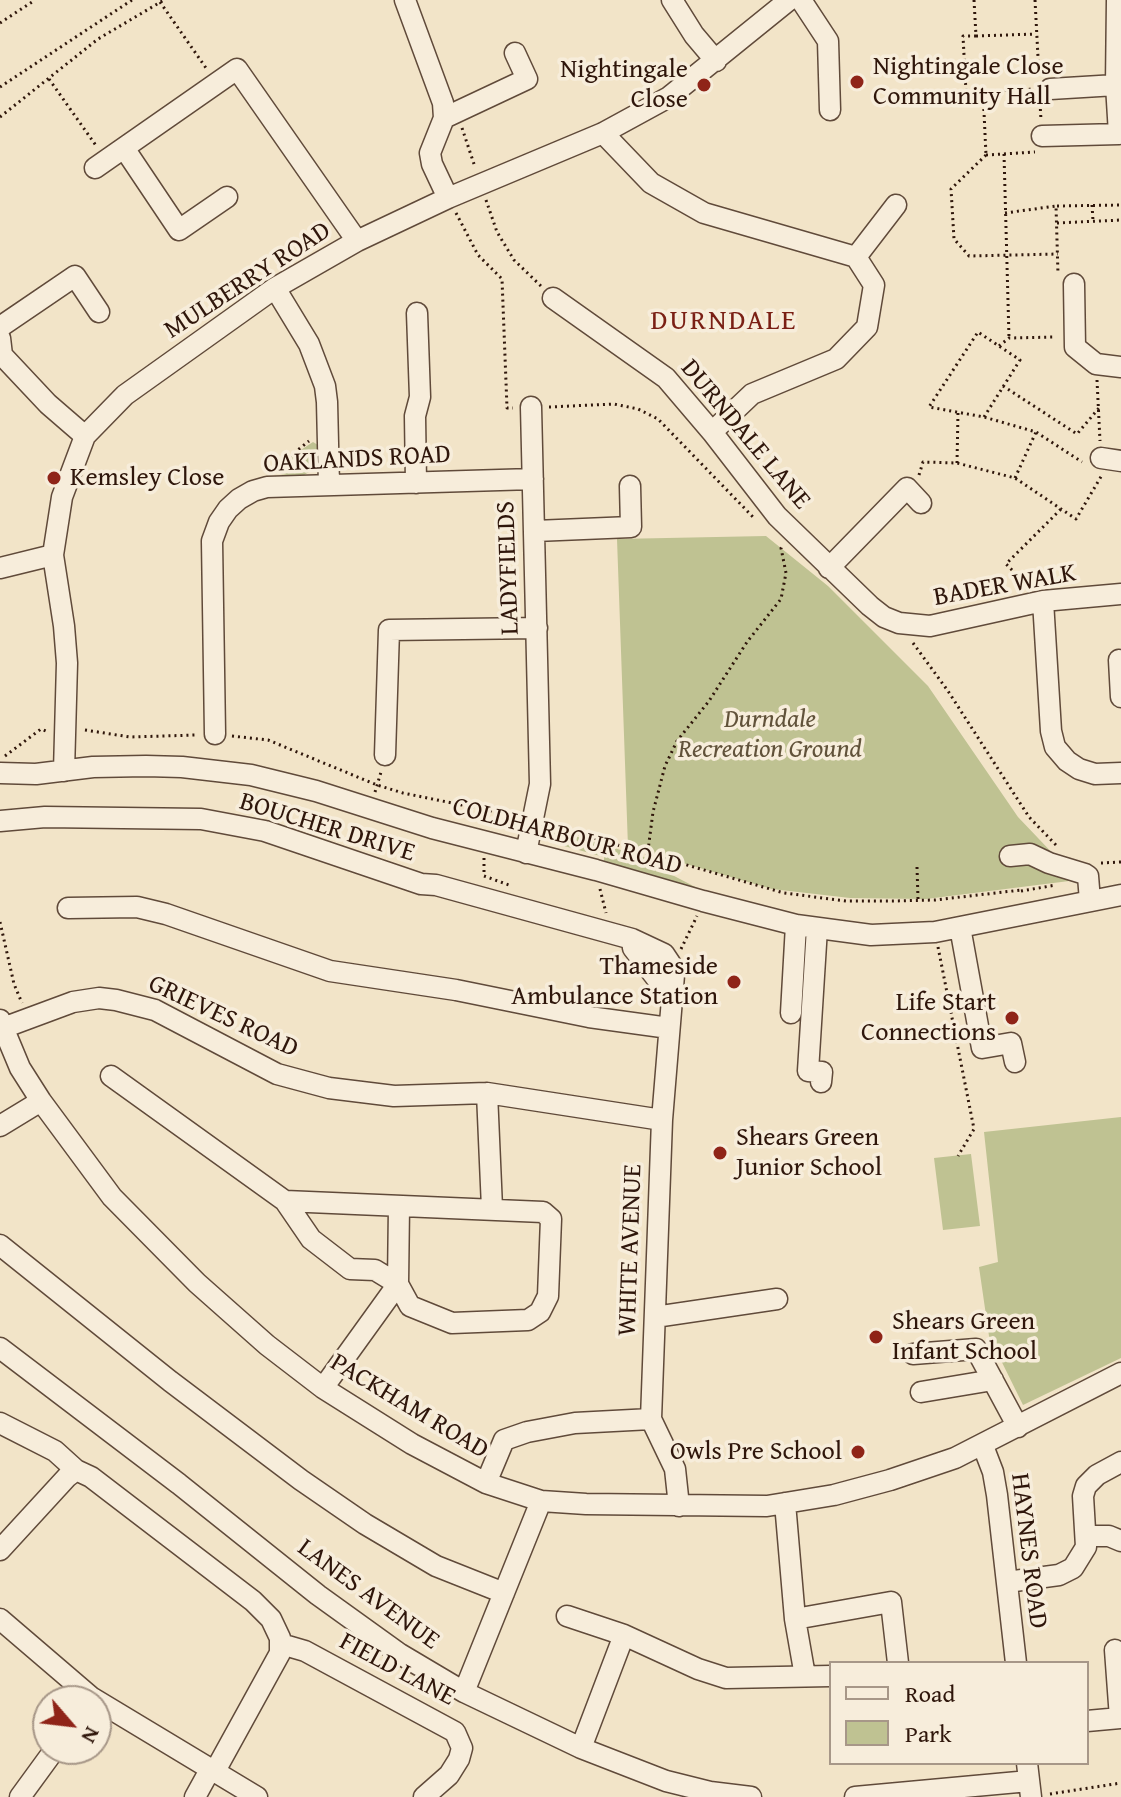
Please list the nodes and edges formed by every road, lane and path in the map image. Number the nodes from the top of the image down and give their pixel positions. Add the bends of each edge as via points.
1 (35, 0) edge
2 (132, 0) edge
3 (405, 0) edge
4 (672, 0) edge
5 (789, 0) edge
6 (801, 0) edge
7 (974, 0) edge
8 (1117, 0) edge
9 (162, 1) edge
10 (0, 23) edge
11 (1037, 34) dead end
12 (976, 36) junction
13 (515, 53) dead end
14 (716, 61) junction
15 (49, 79) junction
16 (217, 84) junction
17 (1116, 85) junction
18 (0, 87) edge
19 (1050, 89) joint
20 (983, 91) junction
21 (830, 110) dead end
22 (450, 115) junction
23 (0, 117) edge
24 (603, 133) junction
25 (1042, 136) dead end
26 (124, 148) junction
27 (1004, 154) dead end
28 (100, 164) joint
29 (481, 185) junction
30 (227, 197) dead end
31 (448, 198) junction
32 (896, 205) dead end
33 (1092, 205) junction
34 (1121, 205) edge
35 (1056, 206) junction
36 (1005, 213) junction
37 (1121, 220) edge
38 (1093, 221) junction
39 (1057, 223) junction
40 (357, 241) junction
41 (1058, 254) junction
42 (1006, 255) junction
43 (856, 257) junction
44 (1074, 284) joint
45 (275, 288) junction
46 (553, 298) joint
47 (99, 312) dead end
48 (417, 313) dead end
49 (0, 327) edge
50 (1075, 332) junction
51 (1009, 338) junction
52 (999, 346) junction
53 (1, 350) edge
54 (1096, 364) junction
55 (1121, 367) edge
56 (1003, 386) junction
57 (531, 407) junction
58 (1099, 408) junction
59 (958, 412) junction
60 (984, 417) junction
61 (712, 432) junction
62 (1036, 432) junction
63 (85, 436) junction
64 (315, 438) dead end
65 (1103, 460) edge
66 (957, 463) junction
67 (1015, 478) junction
68 (272, 479) dead end
69 (533, 479) junction
70 (913, 482) junction
71 (416, 483) junction
72 (329, 485) junction
73 (630, 486) dead end
74 (921, 503) dead end
75 (1061, 509) junction
76 (758, 522) dead end
77 (535, 531) junction
78 (774, 538) dead end
79 (783, 545) junction
80 (811, 550) junction
81 (53, 555) junction
82 (0, 568) edge
83 (829, 568) junction
84 (1121, 594) edge
85 (1043, 601) junction
86 (899, 623) junction
87 (537, 628) junction
88 (1119, 660) dead end
89 (1121, 697) edge
90 (63, 734) junction
91 (215, 734) junction
92 (385, 755) joint
93 (2, 767) edge
94 (64, 771) junction
95 (1121, 773) edge
96 (377, 785) junction
97 (369, 807) junction
98 (0, 821) edge
99 (544, 829) dead end
100 (1057, 847) dead end
101 (526, 853) junction
102 (649, 855) junction
103 (1010, 856) dead end
104 (1121, 862) edge
105 (917, 867) dead end
106 (678, 874) dead end
107 (1092, 882) junction
108 (599, 887) dead end
109 (1021, 890) junction
110 (1121, 895) edge
111 (703, 901) junction
112 (918, 901) junction
113 (68, 908) dead end
114 (1026, 916) junction
115 (607, 918) dead end
116 (0, 922) edge
117 (806, 927) junction
118 (960, 927) junction
119 (935, 932) junction
120 (674, 949) dead end
121 (672, 991) joint
122 (791, 1013) dead end
123 (29, 1018) junction
124 (2, 1024) edge
125 (669, 1028) junction
126 (1015, 1062) dead end
127 (111, 1076) dead end
128 (821, 1082) dead end
129 (487, 1093) junction
130 (41, 1101) junction
131 (662, 1120) junction
132 (0, 1126) edge
133 (958, 1156) dead end
134 (285, 1201) junction
135 (399, 1206) junction
136 (492, 1208) junction
137 (0, 1245) edge
138 (398, 1284) junction
139 (777, 1299) dead end
140 (655, 1317) junction
141 (0, 1348) edge
142 (913, 1354) dead end
143 (1121, 1373) edge
144 (993, 1380) junction
145 (323, 1388) junction
146 (921, 1392) dead end
147 (651, 1419) junction
148 (0, 1423) edge
149 (1018, 1427) junction
150 (983, 1446) junction
151 (1121, 1462) edge
152 (76, 1470) junction
153 (486, 1483) junction
154 (541, 1501) junction
155 (785, 1503) junction
156 (679, 1506) junction
157 (1086, 1536) junction
158 (1121, 1541) edge
159 (0, 1550) edge
160 (1007, 1582) junction
161 (504, 1593) junction
162 (567, 1616) dead end
163 (0, 1619) edge
164 (795, 1619) junction
165 (624, 1635) junction
166 (281, 1644) junction
167 (1115, 1650) dead end
168 (898, 1661) edge
169 (1016, 1661) edge
170 (805, 1676) junction
171 (829, 1676) edge
172 (73, 1685) edge
173 (464, 1692) junction
174 (112, 1712) edge
175 (1089, 1721) edge
176 (581, 1748) junction
177 (43, 1765) edge
178 (213, 1770) junction
179 (1121, 1783) edge
180 (1029, 1784) edge
181 (20, 1797) edge
182 (195, 1797) edge
183 (257, 1797) edge
184 (424, 1797) edge
185 (749, 1797) edge
186 (855, 1797) edge

1 - 10 path
2 - 18 path
3 - 22 street
4 - 14 street
5 - 14 street, MULBERRY ROAD
6 - 21 street via 828,41
7 - 12 path
8 - 17 street
9 - 15 path via 98,39
9 - 16 path
11 - 12 path
12 - 20 path via 963,36 966,92
13 - 22 street via 527,79
14 - 24 street, MULBERRY ROAD via 669,97
15 - 23 path
15 - 28 path
16 - 26 street
16 - 40 street via 237,69
17 - 19 street
17 - 25 street via 1119,134
19 - 20 path
20 - 42 path via 986,155 951,189 954,239 969,256
22 - 29 path
22 - 31 street via 430,153
24 - 29 street, MULBERRY ROAD
24 - 43 street via 651,183 704,213
26 - 28 street
26 - 30 street via 179,230
27 - 36 path
29 - 31 street, MULBERRY ROAD
29 - 46 path via 497,232 514,260
31 - 40 street, MULBERRY ROAD
31 - 57 path via 478,255 502,279 507,408
32 - 43 street
33 - 34 path
33 - 35 path
33 - 38 path
35 - 36 path
35 - 39 path
36 - 42 path
37 - 38 path
38 - 39 path
39 - 41 path
40 - 45 street, MULBERRY ROAD
41 - 42 path
41 - 44 path via 1058,284
42 - 51 path
43 - 61 street via 874,285 867,327 836,359 752,394
44 - 50 street
45 - 63 street, MULBERRY ROAD via 125,395
45 - 72 street via 309,344 325,386
46 - 61 street, DURNDALE LANE via 666,378
47 - 49 street via 75,276
48 - 71 street
50 - 51 path
50 - 54 street via 1075,347
51 - 52 path
52 - 56 path via 1020,360
52 - 59 path via 978,332 929,407
53 - 63 street via 48,404
54 - 55 street
54 - 58 path
56 - 58 path via 1077,434
56 - 60 path
57 - 69 street, LADYFIELDS
57 - 76 path, DURNDALE LANE via 614,404 658,419
58 - 65 path
59 - 60 path
59 - 66 path
60 - 62 path
61 - 80 street, DURNDALE LANE via 777,516
62 - 65 path
62 - 67 path
63 - 81 street, MULBERRY ROAD via 62,497
64 - 68 path via 277,464
65 - 75 path via 1076,519
66 - 67 path
66 - 70 path via 923,462
67 - 75 path
69 - 71 street, OAKLANDS ROAD
69 - 77 street, LADYFIELDS
70 - 74 street
70 - 83 street
71 - 72 street, OAKLANDS ROAD
72 - 91 street, OAKLANDS ROAD via 253,491 219,522 211,565
73 - 77 street via 631,527
75 - 85 path via 1006,564
77 - 87 street, LADYFIELDS
78 - 79 path, DURNDALE LANE
79 - 80 path, DURNDALE LANE via 804,557
79 - 102 path via 786,573 781,599 670,754 653,812
80 - 83 street, DURNDALE LANE
81 - 82 street
81 - 90 street, MULBERRY ROAD via 67,663
83 - 86 street, DURNDALE LANE via 870,606
84 - 85 street, BADER WALK
85 - 86 street, BADER WALK via 930,626
85 - 95 street via 1055,747 1079,769
86 - 100 path via 1029,817
87 - 92 street via 389,630
87 - 101 street, LADYFIELDS via 540,784
88 - 89 street
90 - 91 path via 75,736 75,729 130,737
90 - 93 path via 41,729 12,749
90 - 94 street, MULBERRY ROAD
91 - 96 path via 268,740
92 - 96 path
93 - 94 street, COLDHARBOUR ROAD via 19,775
94 - 97 street, COLDHARBOUR ROAD via 146,766 223,771
96 - 97 path
97 - 101 street, COLDHARBOUR ROAD
98 - 121 street, BOUCHER DRIVE via 201,819 265,831 421,884 632,939 633,948
99 - 102 path via 544,823
101 - 111 street, COLDHARBOUR ROAD
102 - 106 path
102 - 112 path via 769,891 858,901
103 - 107 street via 1030,854 1085,874
104 - 107 path
105 - 112 path
107 - 109 path
107 - 110 street, COLDHARBOUR ROAD
107 - 114 street, COLDHARBOUR ROAD
108 - 115 path
109 - 112 path
109 - 114 path
111 - 117 street, COLDHARBOUR ROAD
111 - 120 path via 681,950 677,954
113 - 125 street via 137,907 330,971
114 - 118 street, COLDHARBOUR ROAD
116 - 123 path via 14,984
117 - 119 street, COLDHARBOUR ROAD via 871,935
117 - 122 street
117 - 128 street via 808,1071 822,1072
118 - 119 street, COLDHARBOUR ROAD
118 - 126 street via 982,1048 1011,1043
119 - 133 path via 974,1129
121 - 125 street, WHITE AVENUE
123 - 124 street, GRIEVES ROAD
123 - 129 street, GRIEVES ROAD via 87,999 127,1001 294,1080 383,1096
124 - 130 street, PACKHAM ROAD
125 - 131 street, WHITE AVENUE
127 - 134 street
129 - 131 street, GRIEVES ROAD
129 - 136 street
130 - 132 street
130 - 145 street, PACKHAM ROAD via 133,1219 197,1283
131 - 140 street, WHITE AVENUE
134 - 135 street
134 - 138 street via 311,1239 340,1262 350,1269 375,1270
135 - 136 street
135 - 138 street
136 - 138 street via 543,1212 551,1219 548,1296 540,1312 528,1320 452,1323 410,1306
137 - 161 street via 170,1381 352,1515 436,1566
138 - 145 street
139 - 140 street
140 - 147 street, WHITE AVENUE
141 - 173 street, LANES AVENUE via 318,1595
142 - 144 street via 975,1349
143 - 149 street, PACKHAM ROAD
144 - 146 street
144 - 149 street
145 - 153 street, PACKHAM ROAD
147 - 153 street via 575,1423 504,1440
147 - 156 street, WHITE AVENUE via 675,1469
148 - 152 street via 48,1446
149 - 150 street, PACKHAM ROAD
150 - 155 street, PACKHAM ROAD via 890,1480
150 - 160 street, HAYNES ROAD via 994,1477
151 - 157 street via 1086,1486
152 - 159 street
152 - 166 street via 253,1601 271,1619
153 - 154 street, PACKHAM ROAD
154 - 156 street, PACKHAM ROAD
154 - 161 street
155 - 156 street, PACKHAM ROAD
155 - 164 street
157 - 158 street
157 - 160 street via 1083,1554 1068,1572
160 - 169 street, HAYNES ROAD
161 - 173 street
162 - 165 street
163 - 172 street
164 - 168 street via 891,1602
164 - 170 street
165 - 170 street via 726,1678
165 - 176 street
166 - 178 street via 278,1659
166 - 184 street, FIELD LANE via 305,1651 455,1732 462,1748 459,1759
167 - 175 street via 1120,1718
170 - 171 street
173 - 176 street, LANES AVENUE
174 - 178 street
176 - 185 street, LANES AVENUE via 666,1781
177 - 181 street
178 - 182 street
178 - 183 street
179 - 180 path
180 - 186 street

